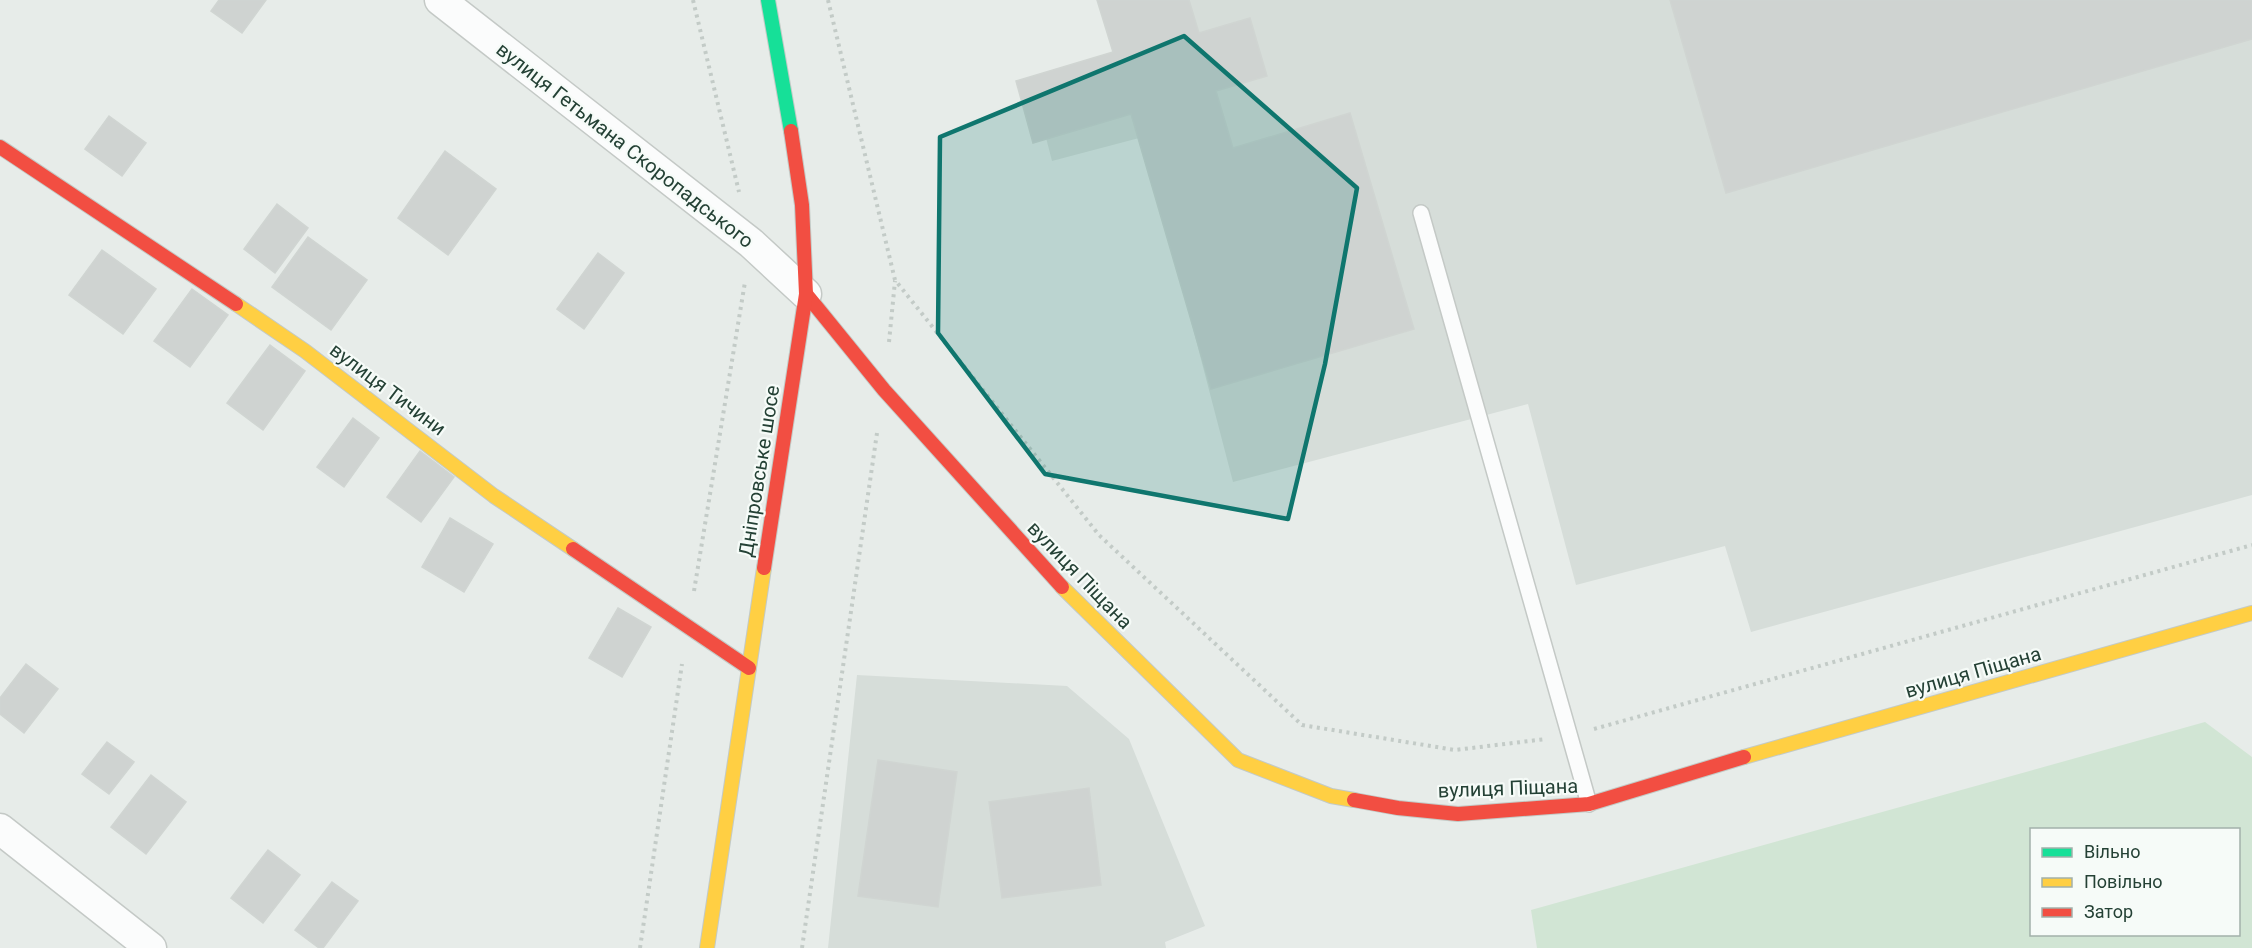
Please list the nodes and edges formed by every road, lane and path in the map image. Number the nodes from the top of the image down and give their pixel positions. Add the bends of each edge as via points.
1 (440, 0) edge
2 (693, 0) edge
3 (768, 0) edge
4 (828, 0) edge
5 (0, 147) edge
6 (1421, 213) dead end
7 (751, 243) junction
8 (896, 280) junction
9 (806, 294) junction
10 (884, 390) junction
11 (2252, 545) edge
12 (2252, 613) edge
13 (688, 627) junction
14 (749, 668) junction
15 (1571, 736) junction
16 (1589, 804) junction
17 (0, 829) edge
18 (151, 948) edge
19 (640, 948) edge
20 (707, 948) edge
21 (802, 948) edge

1 - 7 street, вулиця Гетьмана Скоропадського
2 - 7 path
3 - 9 street, Дніпровське шосе via 802,205
4 - 8 path
5 - 13 street, вулиця Тичини via 305,351 494,496
6 - 15 lane
7 - 9 street, вулиця Гетьмана Скоропадського
7 - 13 path
8 - 10 path
8 - 15 path via 1099,536 1302,724 1455,750
9 - 10 street, вулиця Піщана
9 - 14 street, Дніпровське шосе
10 - 16 street, вулиця Піщана via 1052,578 1238,760 1331,796 1398,808 1458,814
10 - 21 path
11 - 15 path
12 - 16 street, вулиця Піщана
13 - 14 street, вулиця Тичини
13 - 19 path
14 - 20 street, Дніпровське шосе
15 - 16 lane
17 - 18 street

